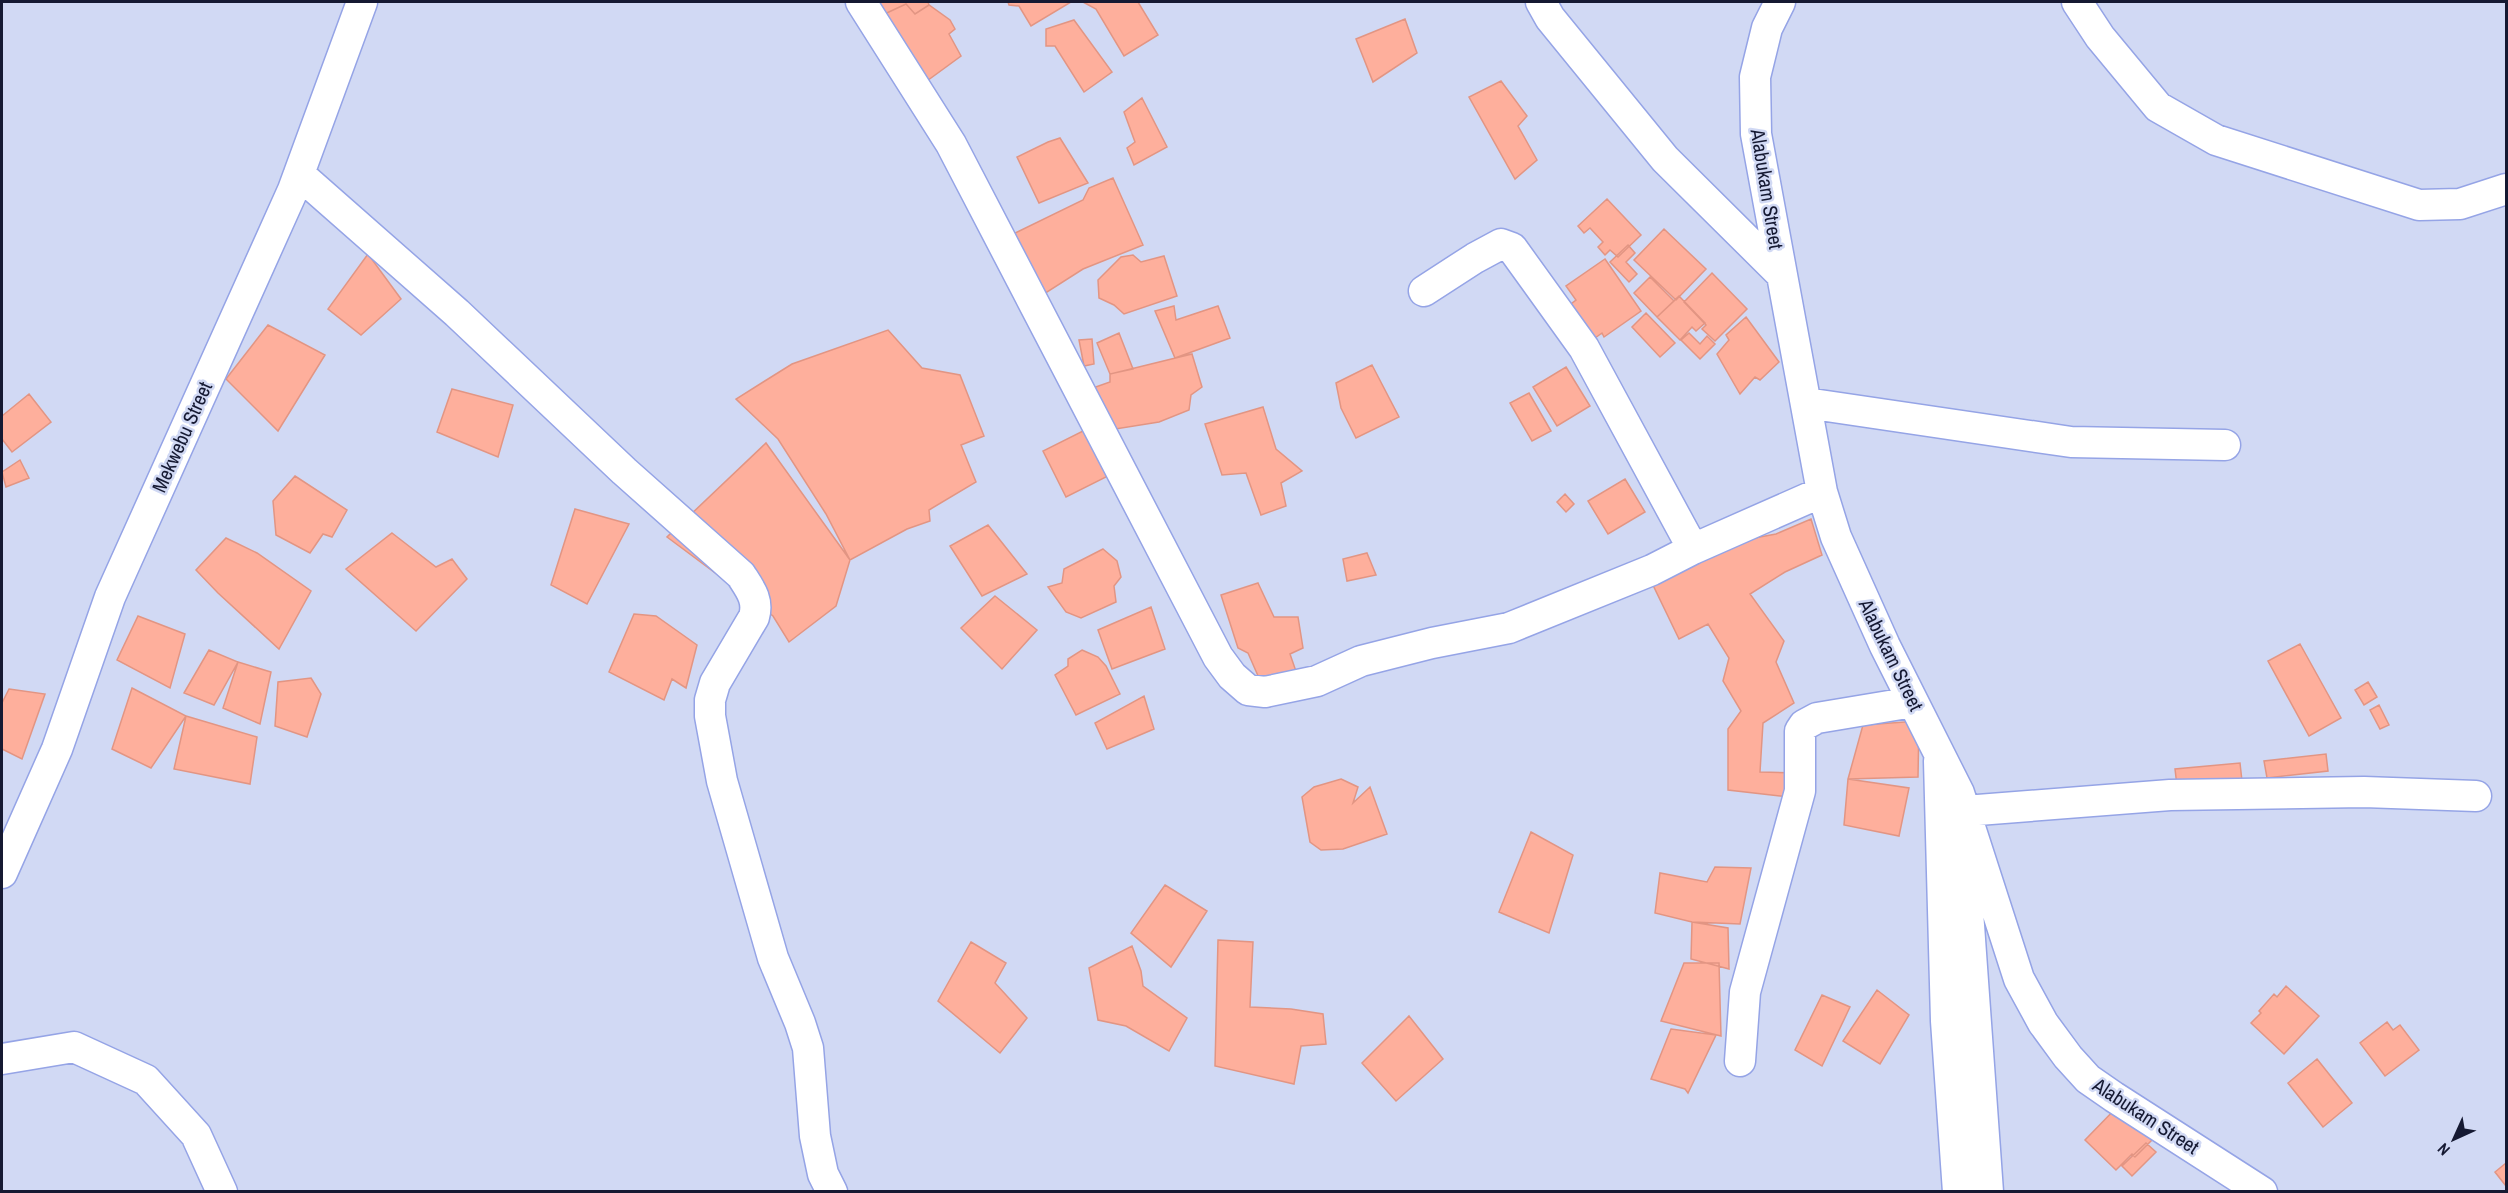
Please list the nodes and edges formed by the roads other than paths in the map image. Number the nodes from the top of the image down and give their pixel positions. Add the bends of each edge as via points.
1 (362, 2) edge
2 (861, 2) edge
3 (1540, 2) edge
4 (1780, 2) edge
5 (2077, 2) edge
6 (299, 174) junction
7 (2506, 189) edge
8 (1781, 274) junction
9 (1424, 291) dead end
10 (1806, 403) junction
11 (2225, 445) dead end
12 (1822, 492) junction
13 (1693, 549) junction
14 (1913, 702) junction
15 (1939, 752) junction
16 (2476, 796) dead end
17 (1962, 802) junction
18 (12, 826) edge
19 (2, 873) edge
20 (2, 1059) edge
21 (1740, 1061) dead end
22 (222, 1191) edge
23 (832, 1191) edge
24 (1958, 1191) edge
25 (1988, 1191) edge
26 (2262, 1191) edge

1 - 6 street, Mekwebu Street
2 - 13 street via 951,144 1218,657 1248,690 1265,692 1308,683 1362,662 1509,628 1642,575
3 - 8 street via 1665,159
4 - 8 street, Alabukam Street via 1767,28 1755,77 1756,134
5 - 7 street via 2100,37 2158,107 2216,140 2419,205 2460,204
6 - 18 street, Mekwebu Street via 111,597 57,749
6 - 23 street via 457,313 741,575 752,591 757,607 754,617 715,683 710,716 722,781 773,958 808,1048 815,1136 823,1174
8 - 10 street, Alabukam Street
9 - 13 street via 1501,244 1512,248 1584,348
10 - 11 street via 2071,442
10 - 12 street, Alabukam Street
12 - 13 street
12 - 14 street, Alabukam Street via 1836,537
14 - 15 street, Alabukam Street
14 - 21 street via 1817,718 1800,731 1800,791 1745,992
15 - 17 street, Alabukam Street
15 - 24 street via 1946,1021
16 - 17 street via 2364,792
17 - 25 street
17 - 26 street, Alabukam Street via 2019,979 2043,1023 2068,1057 2114,1097
18 - 19 street, Mekwebu Street
20 - 22 street via 74,1047 146,1080 196,1135

